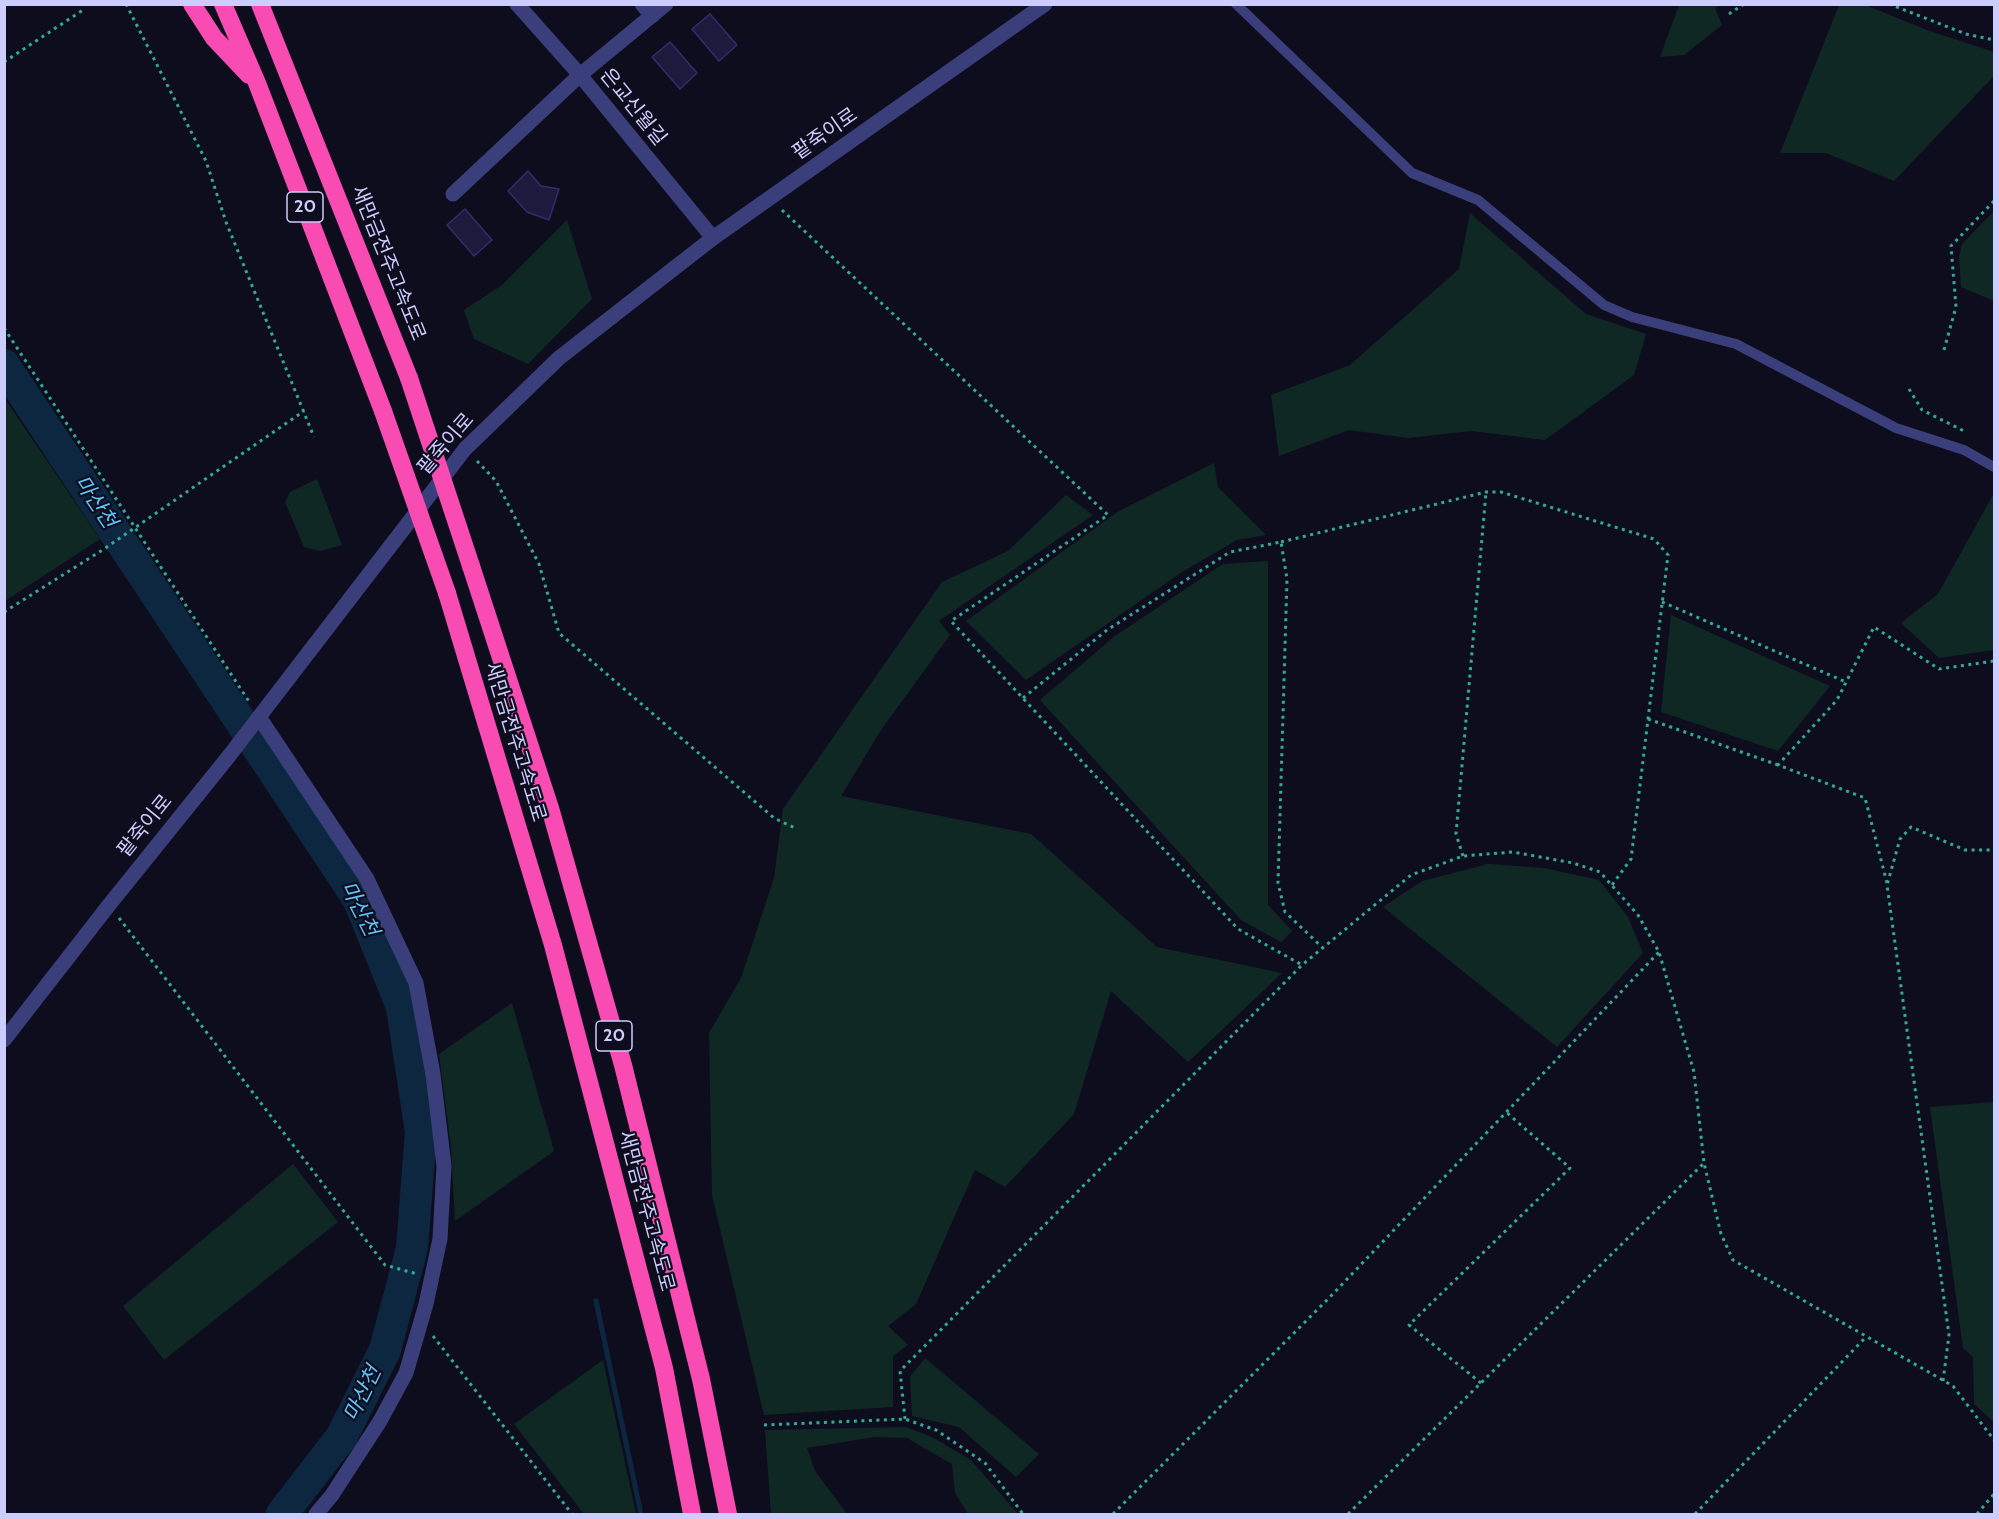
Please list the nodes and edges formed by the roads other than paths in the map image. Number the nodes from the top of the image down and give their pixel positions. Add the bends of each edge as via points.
1 (192, 4) edge
2 (223, 4) edge
3 (260, 4) edge
4 (517, 4) edge
5 (666, 4) edge
6 (1045, 4) edge
7 (1236, 4) edge
8 (647, 10) edge
9 (580, 75) junction
10 (258, 83) junction
11 (453, 194) dead end
12 (713, 238) junction
13 (1995, 467) edge
14 (257, 719) junction
15 (4, 1040) edge
16 (316, 1515) edge
17 (692, 1515) edge
18 (728, 1515) edge

1 - 10 highway via 214,38
2 - 10 highway, 새만금전주고속도로 / 20
3 - 18 highway, 새만금전주고속도로 / 20, bridge via 409,378 550,808 623,1065 701,1379
4 - 9 street, 은교신월길
5 - 8 street
6 - 12 street, 팥죽이로
7 - 13 lane via 1412,173 1478,200 1604,305 1632,317 1736,344 1896,428 1959,448
8 - 9 street
9 - 11 street
9 - 12 street, 은교신월길
10 - 17 highway, 새만금전주고속도로 / 20, bridge via 383,411 447,593 553,945 664,1368
12 - 14 street, 팥죽이로 via 559,358 465,449
14 - 15 street, 팥죽이로
14 - 16 street via 367,879 416,983 433,1074 444,1166 440,1239 421,1320 400,1383

